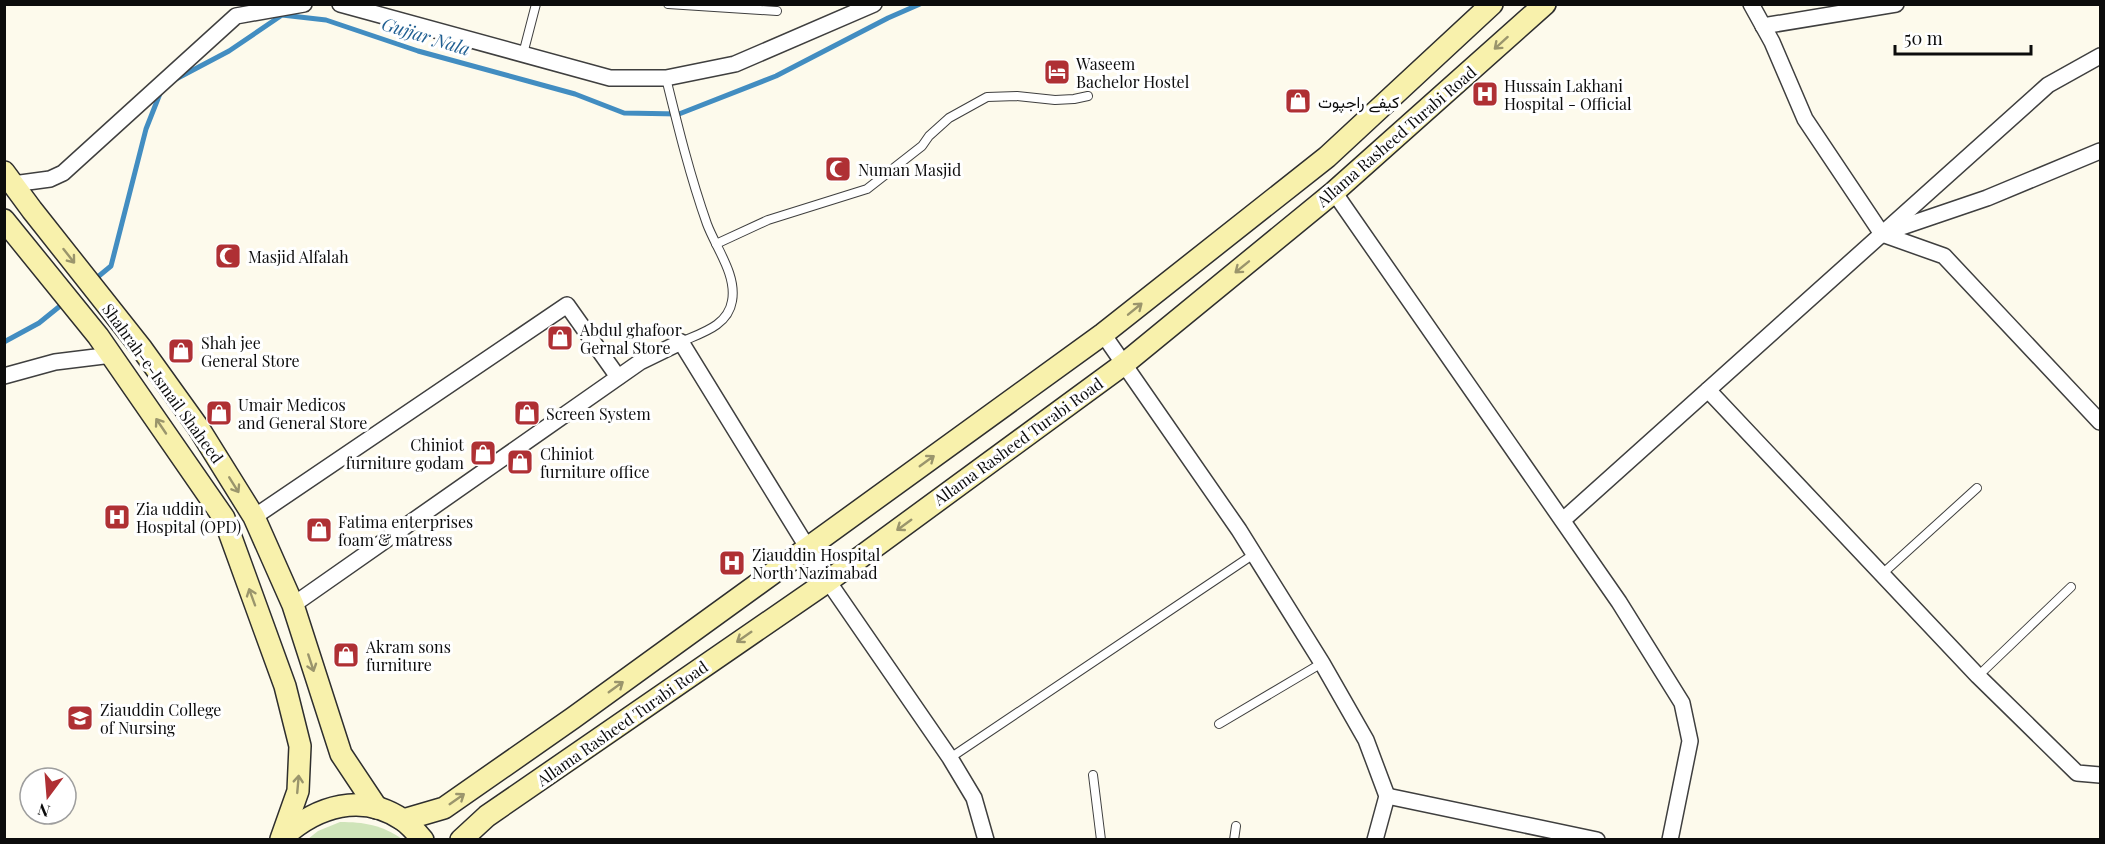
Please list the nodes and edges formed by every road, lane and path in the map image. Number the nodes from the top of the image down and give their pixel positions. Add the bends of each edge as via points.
1 (304, 4) edge
2 (340, 4) edge
3 (536, 4) edge
4 (874, 4) edge
5 (1492, 4) edge
6 (1545, 4) edge
7 (1751, 4) edge
8 (1896, 4) edge
9 (671, 5) edge
10 (735, 7) edge
11 (777, 11) dead end
12 (1763, 26) junction
13 (523, 54) junction
14 (2100, 56) edge
15 (666, 78) junction
16 (1088, 96) dead end
17 (1367, 120) junction
18 (1388, 144) junction
19 (2100, 151) edge
20 (9, 178) edge
21 (1334, 192) junction
22 (1251, 217) junction
23 (7, 223) edge
24 (1882, 234) junction
25 (1273, 242) junction
26 (716, 244) junction
27 (1103, 334) junction
28 (681, 342) junction
29 (112, 355) junction
30 (1124, 364) junction
31 (4, 376) edge
32 (618, 377) junction
33 (1708, 390) junction
34 (2100, 422) edge
35 (1977, 488) dead end
36 (254, 517) junction
37 (1563, 520) junction
38 (807, 548) junction
39 (1254, 554) junction
40 (1881, 575) junction
41 (828, 581) junction
42 (2071, 587) dead end
43 (293, 605) junction
44 (1322, 663) junction
45 (1978, 676) junction
46 (1219, 724) dead end
47 (950, 758) junction
48 (1093, 775) dead end
49 (2100, 776) edge
50 (1387, 796) junction
51 (377, 808) junction
52 (403, 820) junction
53 (1236, 826) dead end
54 (1531, 833) edge
55 (281, 839) edge
56 (423, 840) edge
57 (461, 840) edge
58 (986, 840) edge
59 (1101, 840) edge
60 (1234, 840) edge
61 (1375, 840) edge
62 (1597, 840) edge
63 (1670, 840) edge

1 - 20 street via 236,16 63,173 50,179
2 - 13 street
3 - 13 lane
4 - 15 street via 744,61
5 - 17 main road, Allama Rasheed Turabi Road
6 -> 18 main road, Allama Rasheed Turabi Road
7 - 12 street
8 - 12 street
9 - 10 lane
10 - 11 lane
12 - 24 street via 1805,119
13 - 15 street via 610,78
14 - 24 street via 2048,85
15 - 26 lane via 681,141
16 - 26 lane via 1055,100 987,97 948,118 922,146 867,189 768,220
17 - 18 main road
17 - 22 main road, Allama Rasheed Turabi Road
18 - 21 main road, Allama Rasheed Turabi Road
19 - 24 street via 1988,198
20 -> 36 main road, Shahrah-e-Ismail Shaheed via 142,349 198,427
21 - 25 main road, Allama Rasheed Turabi Road
21 - 37 street
22 - 25 main road
27 -> 22 main road, Allama Rasheed Turabi Road
23 - 29 main road, Shahrah-e-Ismail Shaheed
24 - 33 street
24 - 34 street via 1944,256
25 -> 30 main road, Allama Rasheed Turabi Road
26 - 28 lane via 731,279 732,302 720,325
27 - 30 street
38 -> 27 main road, Allama Rasheed Turabi Road
28 - 32 street
28 - 38 street
29 - 31 street via 55,362
55 -> 29 main road, Shahrah-e-Ismail Shaheed via 298,791 300,746 285,686 224,518
30 - 39 street
30 -> 41 main road, Allama Rasheed Turabi Road
32 - 36 street via 567,305
32 - 43 street
33 - 37 street
33 - 40 street
35 - 40 lane
36 - 43 main road, Shahrah-e-Ismail Shaheed
37 - 63 street via 1682,703 1690,741
38 - 41 street
52 -> 38 main road, Allama Rasheed Turabi Road via 444,808
39 - 44 street
39 - 47 lane
40 - 45 street
41 - 47 street
41 -> 57 main road, Allama Rasheed Turabi Road via 488,816
42 - 45 lane
43 -> 51 main road, Shahrah-e-Ismail Shaheed via 341,754
44 - 46 lane
44 - 50 street via 1366,740
45 - 49 street via 2077,773
47 - 58 street via 974,798
48 - 59 lane
50 - 54 street
50 - 61 street
51 - 52 main road
51 - 55 main road via 349,805 321,810
52 - 56 main road
53 - 60 lane
54 - 62 street

